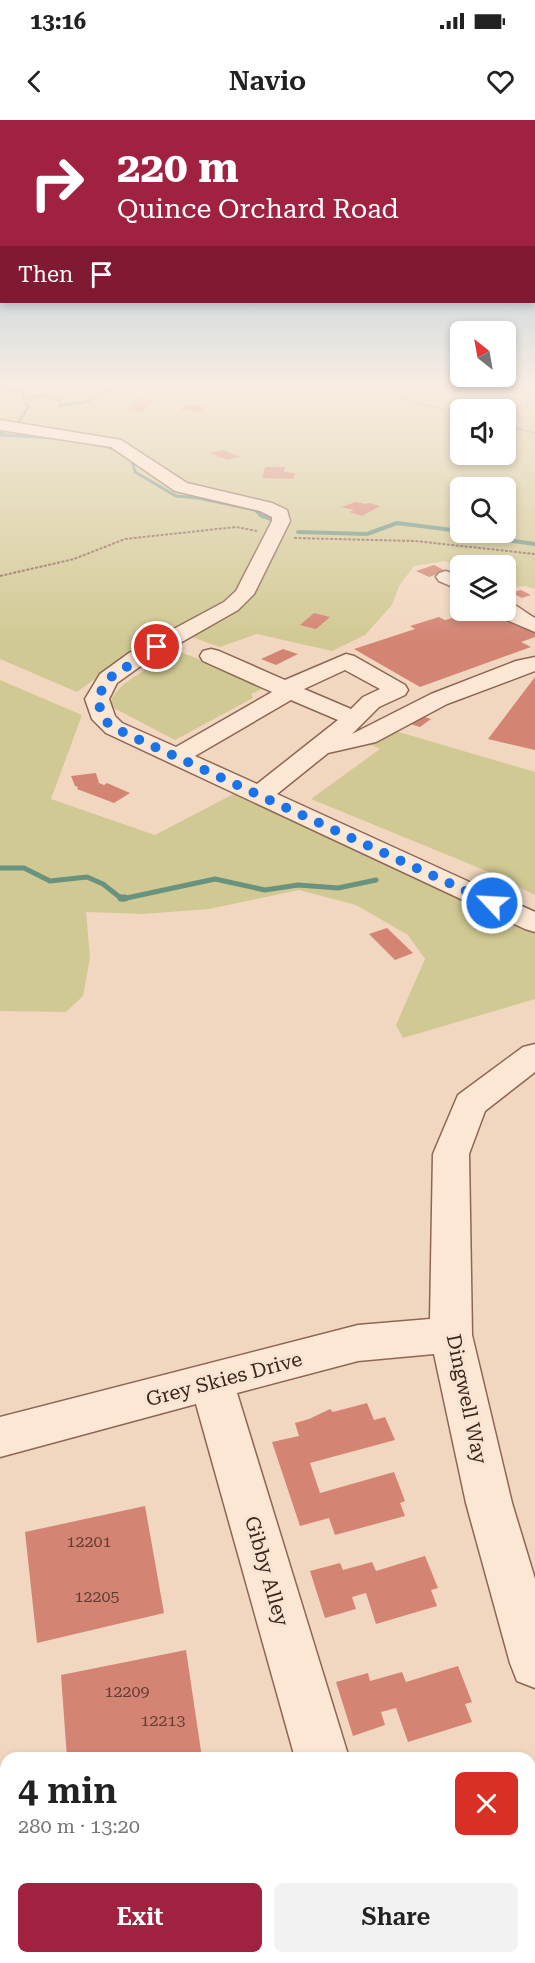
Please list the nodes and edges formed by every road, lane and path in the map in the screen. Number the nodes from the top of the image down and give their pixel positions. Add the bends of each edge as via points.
1 (154, 470) edge
2 (273, 535) junction
3 (535, 554) edge
4 (0, 576) edge
5 (516, 617) edge
6 (535, 626) edge
7 (211, 656) dead end
8 (309, 658) dead end
9 (535, 664) edge
10 (284, 689) junction
11 (389, 694) junction
12 (436, 701) junction
13 (355, 719) junction
14 (315, 750) junction
15 (175, 758) junction
16 (258, 796) junction
17 (535, 923) edge
18 (535, 1055) edge
19 (451, 1335) junction
20 (212, 1383) junction
21 (0, 1437) edge
22 (535, 1663) edge
23 (320, 1752) edge

1 - 2 street via 181,487 275,510 281,514 281,521
2 - 3 path via 323,541 415,541
2 - 4 path via 236,527 151,535
2 - 15 street via 244,594 231,606 137,658 108,679 97,699 104,720 114,728
5 - 6 street
7 - 10 street
8 - 10 street via 289,667
9 - 12 street
10 - 11 street via 346,661 397,690
10 - 13 street
10 - 15 street
11 - 12 street
11 - 13 street via 371,702
12 - 14 street via 367,737
13 - 14 street
14 - 16 street
15 - 16 street
16 - 17 street
18 - 19 street, Dingwell Way via 470,1104 451,1154
19 - 20 street, Grey Skies Drive via 358,1343
19 - 22 street, Dingwell Way via 489,1503
20 - 21 street, Grey Skies Drive
20 - 23 street, Gibby Alley

